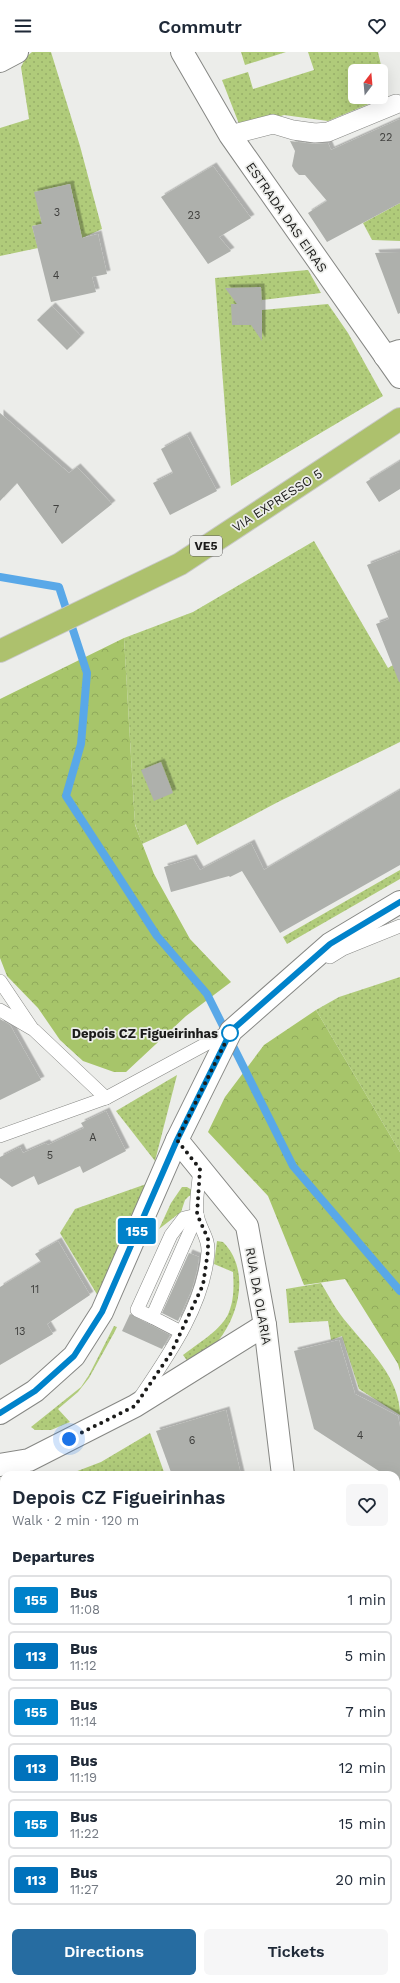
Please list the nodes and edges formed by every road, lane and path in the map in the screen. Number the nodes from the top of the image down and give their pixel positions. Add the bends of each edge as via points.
1 (17, 52) edge
2 (182, 52) edge
3 (0, 61) edge
4 (396, 104) dead end
5 (230, 135) junction
6 (393, 354) edge
7 (400, 377) edge
8 (400, 419) edge
9 (0, 651) edge
10 (400, 902) edge
11 (400, 926) edge
12 (0, 981) edge
13 (286, 983) junction
14 (0, 1010) edge
15 (34, 1030) junction
16 (231, 1031) junction
17 (106, 1098) junction
18 (0, 1136) edge
19 (177, 1140) junction
20 (200, 1169) junction
21 (197, 1214) junction
22 (265, 1325) junction
23 (181, 1332) junction
24 (135, 1406) junction
25 (0, 1413) edge
26 (0, 1465) edge
27 (28, 1467) edge
28 (283, 1471) edge

1 - 3 street
2 - 5 street, ESTRADA DAS EIRAS
4 - 5 street via 328,132 308,132 273,124
5 - 6 street, ESTRADA DAS EIRAS
6 - 7 street, ESTRADA DAS EIRAS
8 - 9 main road, VIA EXPRESSO 5 / VE5 via 180,564
10 - 13 street via 330,944
11 - 13 lane via 343,949
12 - 15 lane
13 - 16 street
14 - 15 lane
15 - 17 lane
16 - 17 lane
16 - 19 street
17 - 18 lane
19 - 20 street, RUA DA OLARIA
19 - 25 street via 102,1312 74,1356 35,1391
20 - 21 lane
20 - 22 street, RUA DA OLARIA via 247,1226
21 - 23 lane via 208,1239 208,1251 203,1285
21 - 23 lane via 152,1317
22 - 24 street
22 - 28 street, RUA DA OLARIA
23 - 24 lane via 171,1353
24 - 27 street
26 - 27 street

